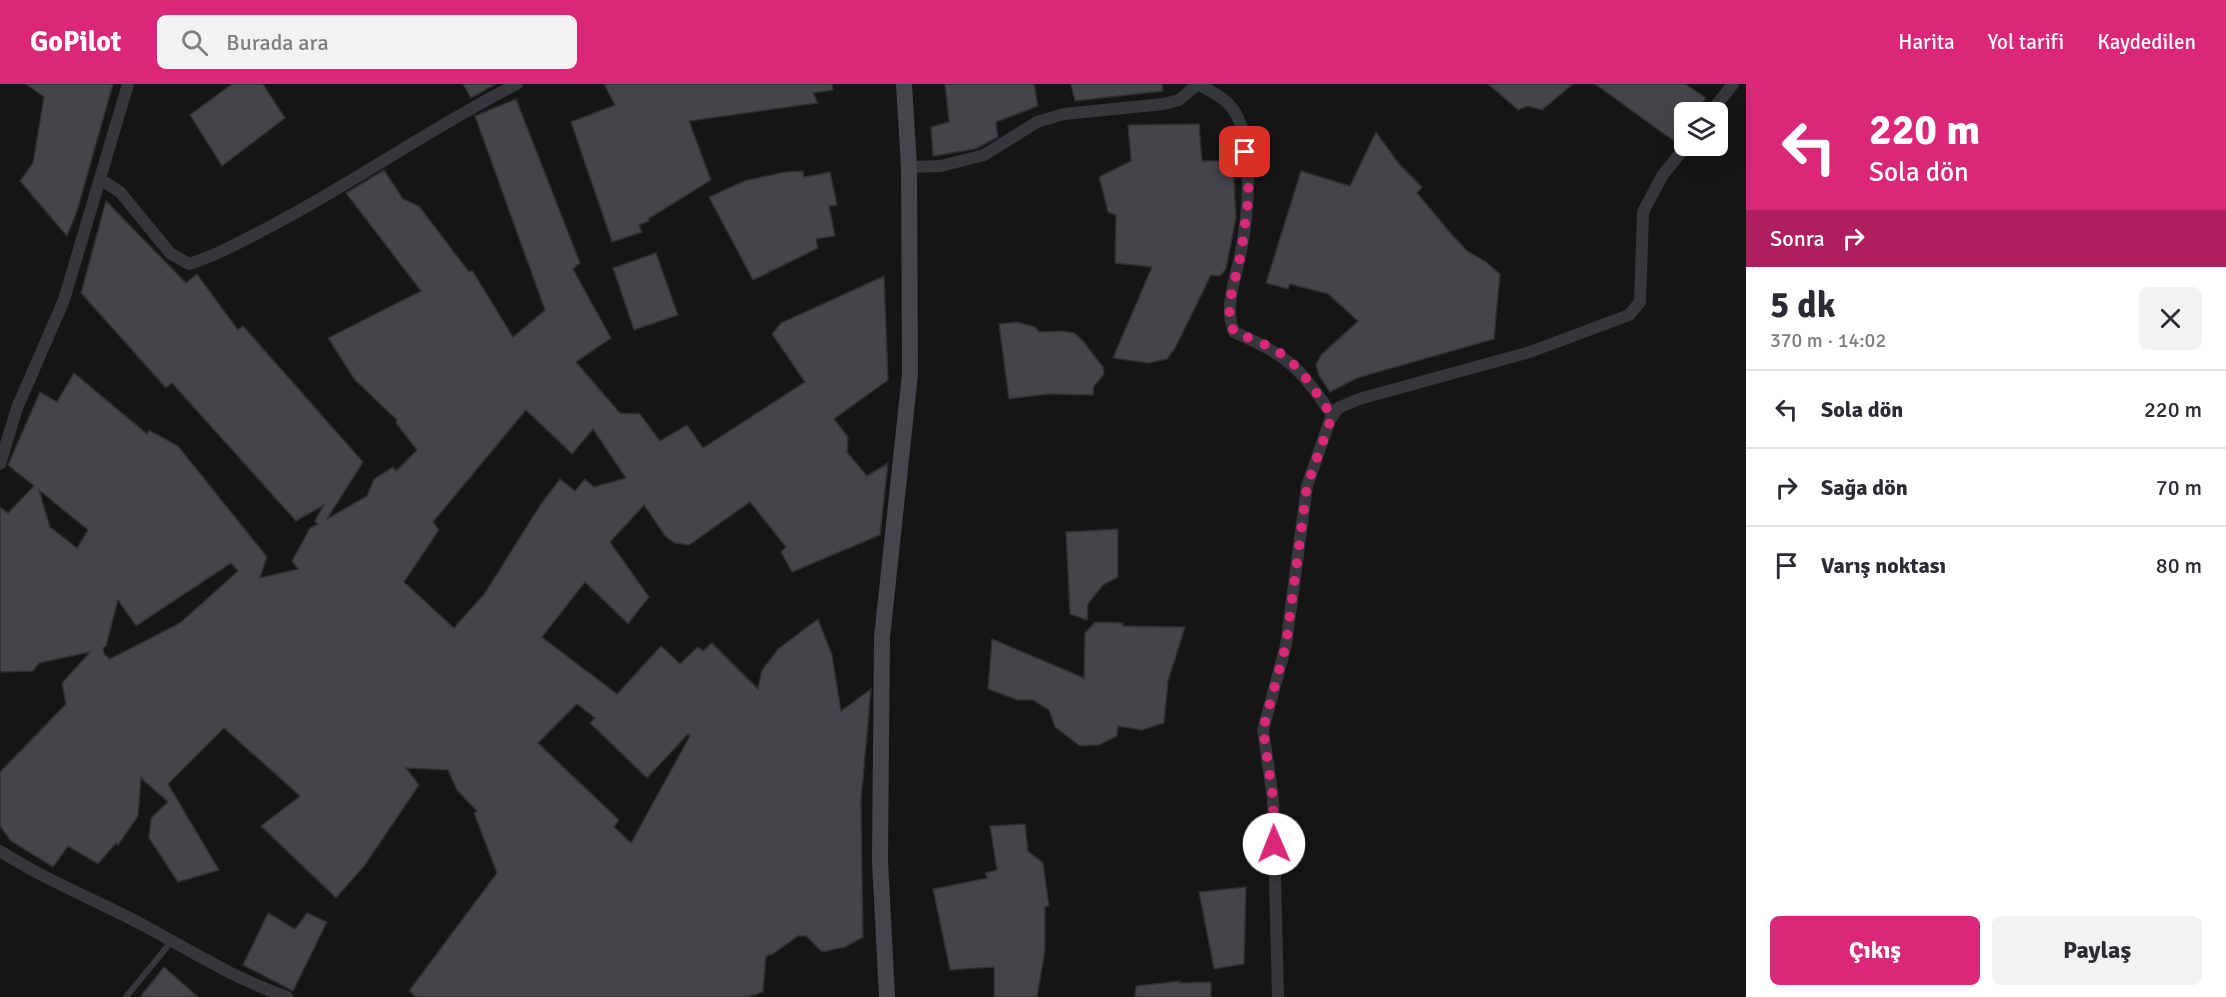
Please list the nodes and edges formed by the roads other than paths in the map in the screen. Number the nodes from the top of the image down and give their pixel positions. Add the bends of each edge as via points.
1 (128, 84) edge
2 (517, 84) edge
3 (904, 84) edge
4 (1198, 84) edge
5 (1733, 84) edge
6 (1719, 102) edge
7 (1678, 156) edge
8 (909, 167) junction
9 (100, 179) junction
10 (1332, 416) junction
11 (0, 464) edge
12 (0, 851) edge
13 (171, 942) junction
14 (126, 997) edge
15 (287, 997) edge
16 (887, 997) edge
17 (1278, 997) edge

1 - 9 street
2 - 9 street via 461,112 291,215 210,258 189,264 170,253 120,192
3 - 8 street
4 - 8 street via 1193,91 1171,102 1064,114 1037,122 984,155 941,166
4 - 10 street via 1232,108 1243,130 1249,195 1229,320 1234,332 1275,350 1291,362
5 - 6 street
7 - 10 street via 1662,176 1643,213 1640,302 1629,315 1530,352 1359,399 1338,408
8 - 16 street via 910,374 882,637 880,861
9 - 11 street via 64,300 17,408
10 - 17 street via 1307,486 1286,645 1263,729 1273,798
12 - 13 street
13 - 14 lane
13 - 15 street via 252,985

